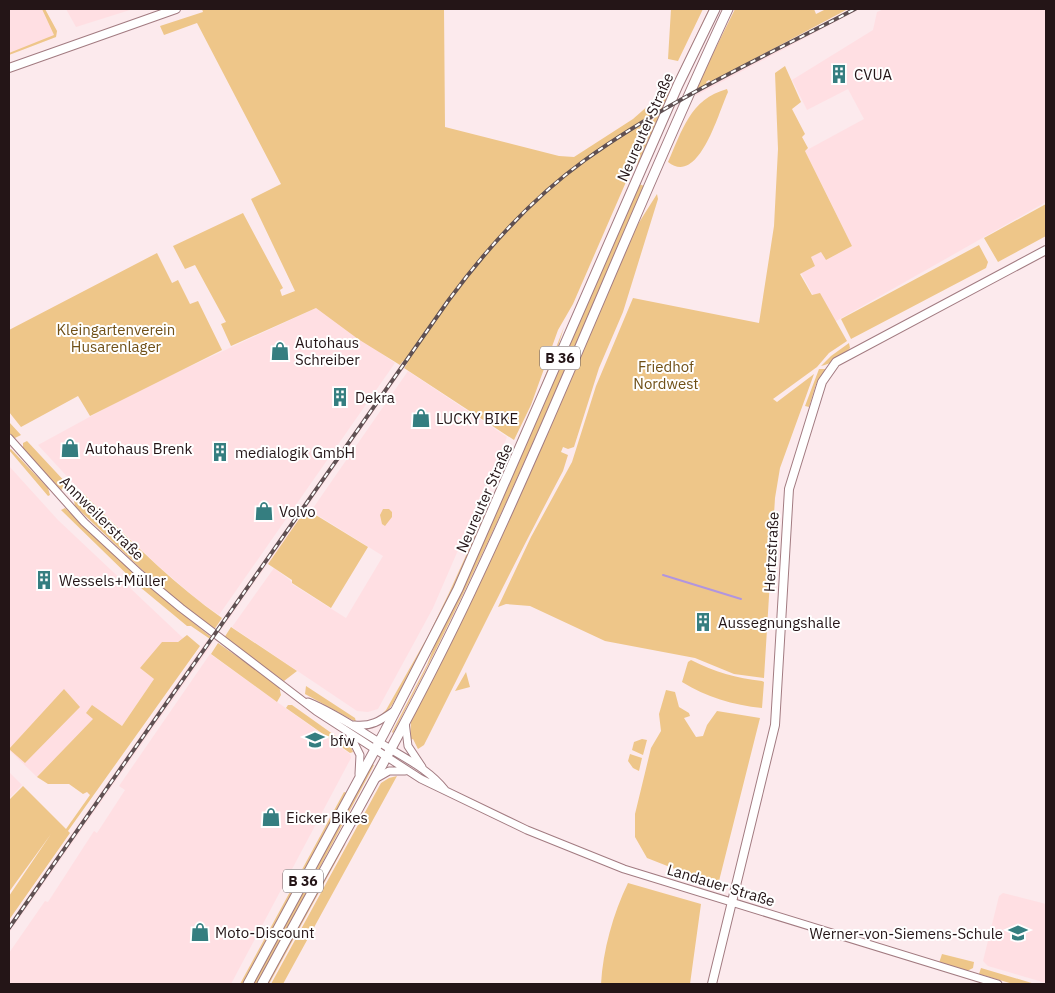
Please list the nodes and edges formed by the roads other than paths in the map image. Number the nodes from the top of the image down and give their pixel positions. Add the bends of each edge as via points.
1 (176, 9) edge
2 (715, 9) edge
3 (728, 9) edge
4 (9, 68) edge
5 (1046, 250) edge
6 (9, 438) edge
7 (303, 700) junction
8 (396, 710) junction
9 (405, 722) junction
10 (354, 725) junction
11 (350, 735) junction
12 (377, 746) junction
13 (388, 753) junction
14 (423, 769) junction
15 (410, 772) junction
16 (358, 778) junction
17 (372, 781) junction
18 (445, 790) junction
19 (732, 902) junction
20 (248, 984) edge
21 (262, 984) edge
22 (712, 984) edge
23 (998, 984) edge

1 - 4 main road
2 - 8 main road, Neureuter Straße / B 36 via 678,85 458,589
3 - 9 main road, Neureuter Straße / B 36 via 475,583
5 - 19 main road, Hertzstraße via 836,362 822,382 789,489 776,716
6 - 7 street, Annweilerstraße via 69,506 140,574 199,624
7 - 10 street, Annweilerstraße
7 - 11 street, Annweilerstraße
8 - 10 street via 376,724
8 - 12 main road, Neureuter Straße / B 36
9 - 13 main road, Neureuter Straße / B 36
9 - 14 street via 408,746
10 - 12 street, Annweilerstraße
11 - 12 street, Annweilerstraße
11 - 16 street via 360,755
12 - 13 street, Annweilerstraße
12 - 16 main road, Neureuter Straße / B 36
13 - 14 street, Landauer Straße
13 - 15 street, Landauer Straße
13 - 17 main road, Neureuter Straße / B 36
14 - 18 street, Landauer Straße
15 - 17 street via 393,770
15 - 18 street, Landauer Straße
16 - 20 main road, Neureuter Straße / B 36
17 - 21 main road, Neureuter Straße / B 36
18 - 19 street, Landauer Straße via 582,854
19 - 22 main road, Hertzstraße
19 - 23 street, Landauer Straße

